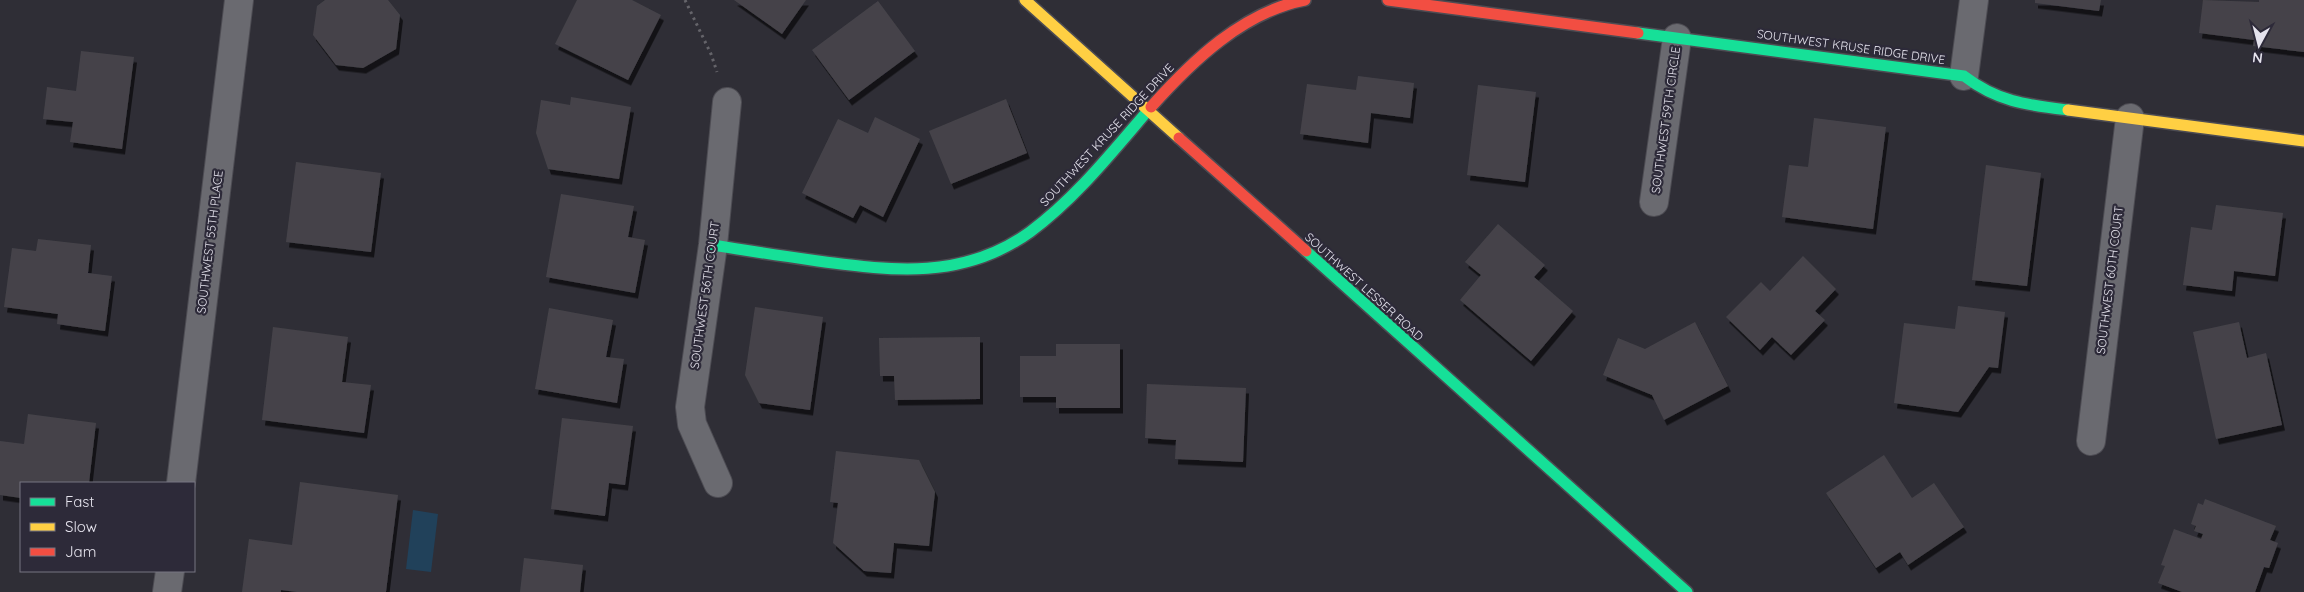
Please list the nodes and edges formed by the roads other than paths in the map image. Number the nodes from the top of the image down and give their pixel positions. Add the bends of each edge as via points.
1 (239, 0) edge
2 (1025, 0) edge
3 (1304, 0) edge
4 (1388, 0) edge
5 (1974, 0) edge
6 (1677, 38) junction
7 (1964, 76) junction
8 (728, 102) road end
9 (1148, 111) junction
10 (2130, 118) junction
11 (2304, 142) edge
12 (1654, 202) dead end
13 (713, 245) junction
14 (2091, 441) dead end
15 (181, 482) edge
16 (718, 483) dead end
17 (170, 572) edge
18 (167, 592) edge
19 (1687, 592) edge

1 - 15 street, SOUTHWEST 55TH PLACE
2 - 9 street, SOUTHWEST LESSER ROAD
3 - 9 street, SOUTHWEST KRUSE RIDGE DRIVE via 1273,8 1219,40
4 - 6 street, SOUTHWEST KRUSE RIDGE DRIVE
5 - 7 street
6 - 7 street, SOUTHWEST KRUSE RIDGE DRIVE
6 - 12 street, SOUTHWEST 59TH CIRCLE
7 - 10 street via 1987,94 2004,100
8 - 13 street, SOUTHWEST 56TH COURT
9 - 13 street, SOUTHWEST KRUSE RIDGE DRIVE via 1075,193 1044,222 1022,238 968,260 939,268 871,269
9 - 19 street, SOUTHWEST LESSER ROAD
10 - 11 street
10 - 14 street, SOUTHWEST 60TH COURT
13 - 16 street, SOUTHWEST 56TH COURT via 690,407 692,424
17 - 18 street

